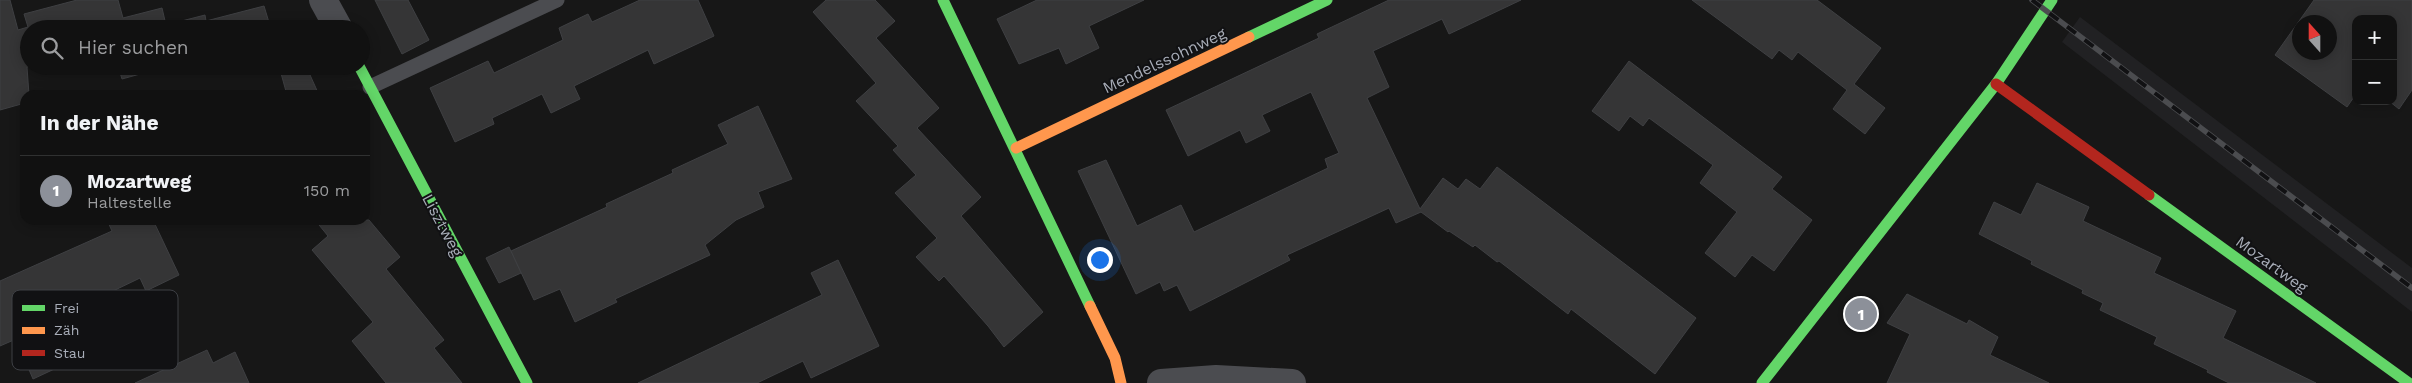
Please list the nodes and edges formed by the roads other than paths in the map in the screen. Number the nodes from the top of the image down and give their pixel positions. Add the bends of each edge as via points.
1 (324, 0) edge
2 (557, 0) edge
3 (943, 0) edge
4 (1327, 0) edge
5 (2052, 0) edge
6 (334, 20) edge
7 (364, 75) edge
8 (1996, 84) junction
9 (370, 86) junction
10 (1016, 148) junction
11 (526, 383) edge
12 (1121, 383) edge
13 (1161, 383) edge
14 (1292, 383) edge
15 (1762, 383) edge
16 (2409, 383) edge

1 - 6 street
2 - 9 lane
3 - 10 street
4 - 10 street, Mendelssohnweg
5 - 8 street
7 - 9 street, Lisztweg
8 - 15 street
8 - 16 street, Mozartweg
9 - 11 street, Lisztweg
10 - 12 street via 1115,358
13 - 14 street via 1216,379

